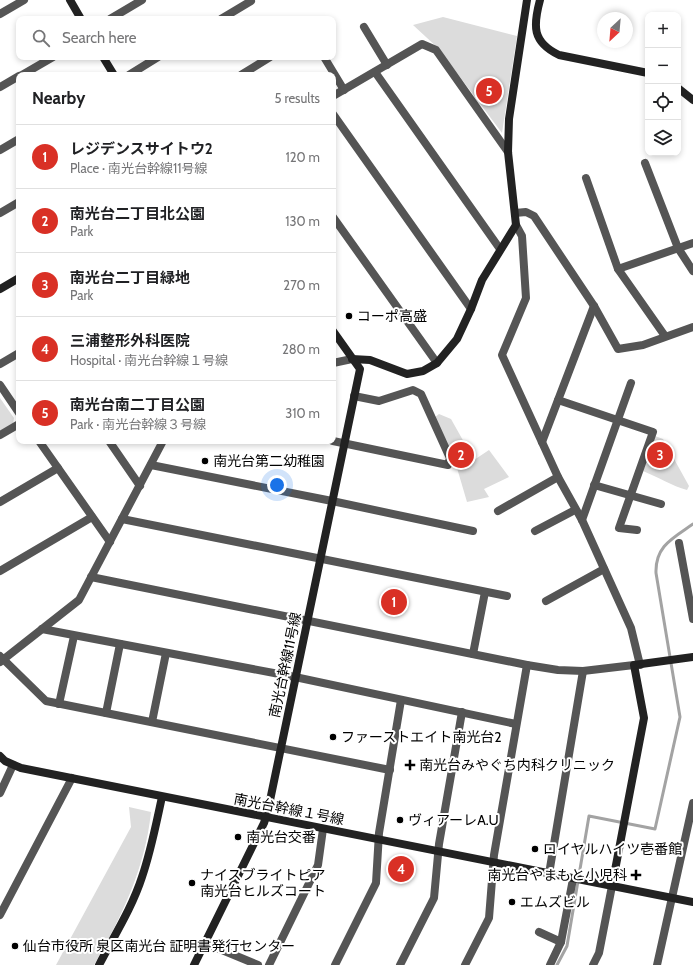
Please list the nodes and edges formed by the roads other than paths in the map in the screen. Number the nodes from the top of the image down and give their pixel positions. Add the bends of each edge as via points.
1 (24, 0) edge
2 (70, 0) edge
3 (142, 0) edge
4 (528, 0) edge
5 (540, 0) edge
6 (251, 1) edge
7 (0, 14) edge
8 (79, 16) edge
9 (115, 16) edge
10 (226, 16) edge
11 (364, 27) dead end
12 (48, 60) edge
13 (105, 60) edge
14 (153, 60) edge
15 (265, 60) edge
16 (326, 60) edge
17 (387, 65) junction
18 (27, 72) edge
19 (112, 72) edge
20 (134, 72) edge
21 (246, 72) edge
22 (333, 72) edge
23 (375, 72) junction
24 (645, 73) edge
25 (336, 77) edge
26 (16, 78) edge
27 (0, 87) edge
28 (344, 90) junction
29 (681, 90) edge
30 (336, 94) edge
31 (693, 100) edge
32 (336, 118) edge
33 (16, 141) edge
34 (0, 150) edge
35 (508, 152) junction
36 (645, 163) dead end
37 (586, 178) dead end
38 (16, 204) edge
39 (0, 213) edge
40 (515, 213) junction
41 (336, 221) edge
42 (516, 225) junction
43 (693, 243) edge
44 (678, 248) junction
45 (500, 249) junction
46 (618, 269) junction
47 (693, 271) edge
48 (16, 280) edge
49 (0, 289) edge
50 (594, 306) junction
51 (471, 309) junction
52 (693, 327) edge
53 (336, 335) edge
54 (664, 336) junction
55 (16, 355) edge
56 (352, 359) junction
57 (336, 362) edge
58 (437, 363) junction
59 (0, 364) edge
60 (631, 382) dead end
61 (0, 386) edge
62 (354, 396) junction
63 (558, 400) junction
64 (16, 409) edge
65 (618, 420) junction
66 (16, 426) edge
67 (0, 434) edge
68 (336, 442) edge
69 (542, 442) junction
70 (344, 443) junction
71 (41, 444) edge
72 (111, 444) edge
73 (162, 444) edge
74 (151, 465) junction
75 (58, 468) junction
76 (558, 477) junction
77 (594, 485) junction
78 (140, 486) junction
79 (630, 496) junction
80 (332, 501) junction
81 (0, 502) edge
82 (661, 504) dead end
83 (575, 510) junction
84 (498, 511) dead end
85 (92, 516) junction
86 (122, 519) junction
87 (582, 520) junction
88 (637, 530) dead end
89 (473, 531) dead end
90 (535, 531) dead end
91 (110, 542) junction
92 (679, 543) dead end
93 (320, 559) junction
94 (604, 569) junction
95 (0, 571) edge
96 (91, 577) junction
97 (485, 592) junction
98 (506, 596) dead end
99 (546, 601) dead end
100 (308, 619) junction
101 (693, 619) edge
102 (42, 629) junction
103 (74, 636) junction
104 (120, 644) junction
105 (166, 653) junction
106 (473, 654) junction
107 (693, 657) edge
108 (1, 659) edge
109 (527, 665) junction
110 (637, 665) junction
111 (583, 671) junction
112 (295, 678) junction
113 (401, 700) junction
114 (59, 704) junction
115 (462, 712) junction
116 (106, 713) junction
117 (152, 722) junction
118 (516, 724) junction
119 (281, 748) junction
120 (0, 756) edge
121 (13, 765) junction
122 (390, 770) junction
123 (72, 778) junction
124 (0, 793) edge
125 (162, 797) junction
126 (693, 803) edge
127 (266, 817) junction
128 (322, 829) junction
129 (379, 840) junction
130 (438, 852) junction
131 (493, 863) junction
132 (549, 874) junction
133 (577, 880) junction
134 (612, 886) junction
135 (672, 898) junction
136 (693, 902) edge
137 (0, 915) edge
138 (539, 932) dead end
139 (561, 942) junction
140 (205, 944) junction
141 (99, 965) edge
142 (194, 965) edge
143 (258, 965) edge
144 (269, 965) edge
145 (335, 965) edge
146 (400, 965) edge
147 (465, 965) edge
148 (550, 965) edge
149 (593, 965) edge
150 (658, 965) edge

1 - 7 street
2 - 8 street
3 - 9 street
4 - 35 street via 509,119
5 - 24 street via 535,20 536,31 548,50 559,55
6 - 10 street
11 - 17 street
12 - 18 street
13 - 19 street
14 - 20 street
15 - 21 street
16 - 22 street
17 - 23 street
17 - 35 street via 422,44 436,50
23 - 28 street
23 - 45 street
25 - 28 street
26 - 27 street
28 - 30 street
29 - 31 street
32 - 51 street
33 - 34 street
35 - 40 street
36 - 44 street
37 - 46 street
38 - 39 street
40 - 42 street
40 - 50 street via 526,212 534,216
41 - 58 street
42 - 45 street
42 - 69 street via 522,236 526,298 502,356
43 - 44 street
44 - 46 street
44 - 47 street
45 - 51 street via 482,280
46 - 54 street
48 - 49 street
50 - 54 street via 618,349 643,345
50 - 63 street
51 - 58 street via 457,339
52 - 54 street
53 - 56 street
55 - 59 street
56 - 57 street
56 - 58 street via 370,360 407,374 423,371
56 - 62 street, 南光台幹線11号線 via 360,369
60 - 65 street
61 - 64 street
62 - 70 street, 南光台幹線11号線
62 - 70 street via 379,401 413,390 421,394 450,458 448,465
63 - 65 street
63 - 69 street
65 - 77 street
65 - 79 street via 653,432
66 - 67 street
68 - 70 street
69 - 76 street
70 - 80 street, 南光台幹線11号線
71 - 75 street
72 - 78 street
73 - 74 street
74 - 78 street
74 - 80 street
75 - 81 street
75 - 85 street
76 - 83 street
76 - 84 street
77 - 79 street
77 - 87 street
78 - 86 street
79 - 82 street
79 - 88 street via 619,528
80 - 89 street
80 - 93 street, 南光台幹線11号線
83 - 87 street
83 - 90 street
85 - 91 street
85 - 95 street
86 - 91 street
86 - 93 street
87 - 94 street
91 - 96 street
92 - 101 street
93 - 97 street
93 - 100 street, 南光台幹線11号線
94 - 99 street
94 - 110 street via 632,628
96 - 100 street
96 - 102 street via 79,600
97 - 98 street
97 - 106 street
100 - 106 street
100 - 112 street, 南光台幹線11号線
102 - 103 street
102 - 108 street
103 - 104 street
103 - 114 street
104 - 105 street
104 - 116 street
105 - 112 street
105 - 117 street
106 - 109 street
107 - 110 street
108 - 114 street via 46,701
109 - 111 street
109 - 118 street
110 - 111 street
110 - 134 street via 644,718
111 - 132 street
112 - 113 street
112 - 119 street, 南光台幹線11号線
113 - 115 street
113 - 122 street
114 - 116 street
115 - 118 street
115 - 130 street
116 - 117 street
117 - 119 street
118 - 131 street
119 - 122 street
119 - 127 street, 南光台幹線11号線
120 - 121 street, 南光台幹線１号線
121 - 123 street, 南光台幹線１号線
121 - 124 street
122 - 129 street
123 - 125 street, 南光台幹線１号線
123 - 137 street
125 - 127 street, 南光台幹線１号線
125 - 141 street via 151,848 133,902
126 - 135 street
127 - 128 street, 南光台幹線１号線
127 - 140 street, 南光台幹線11号線
128 - 129 street, 南光台幹線１号線
128 - 144 street via 318,865
129 - 130 street, 南光台幹線１号線
129 - 145 street via 376,883
130 - 131 street, 南光台幹線１号線
130 - 146 street via 434,898
131 - 132 street, 南光台幹線１号線
131 - 147 street via 489,918
132 - 133 street, 南光台幹線１号線
133 - 134 street, 南光台幹線１号線
133 - 139 street
134 - 135 street, 南光台幹線１号線
134 - 149 street via 599,953
135 - 136 street, 南光台幹線１号線
135 - 150 street
138 - 139 street
139 - 148 street
140 - 142 street, 南光台幹線11号線
140 - 143 street

